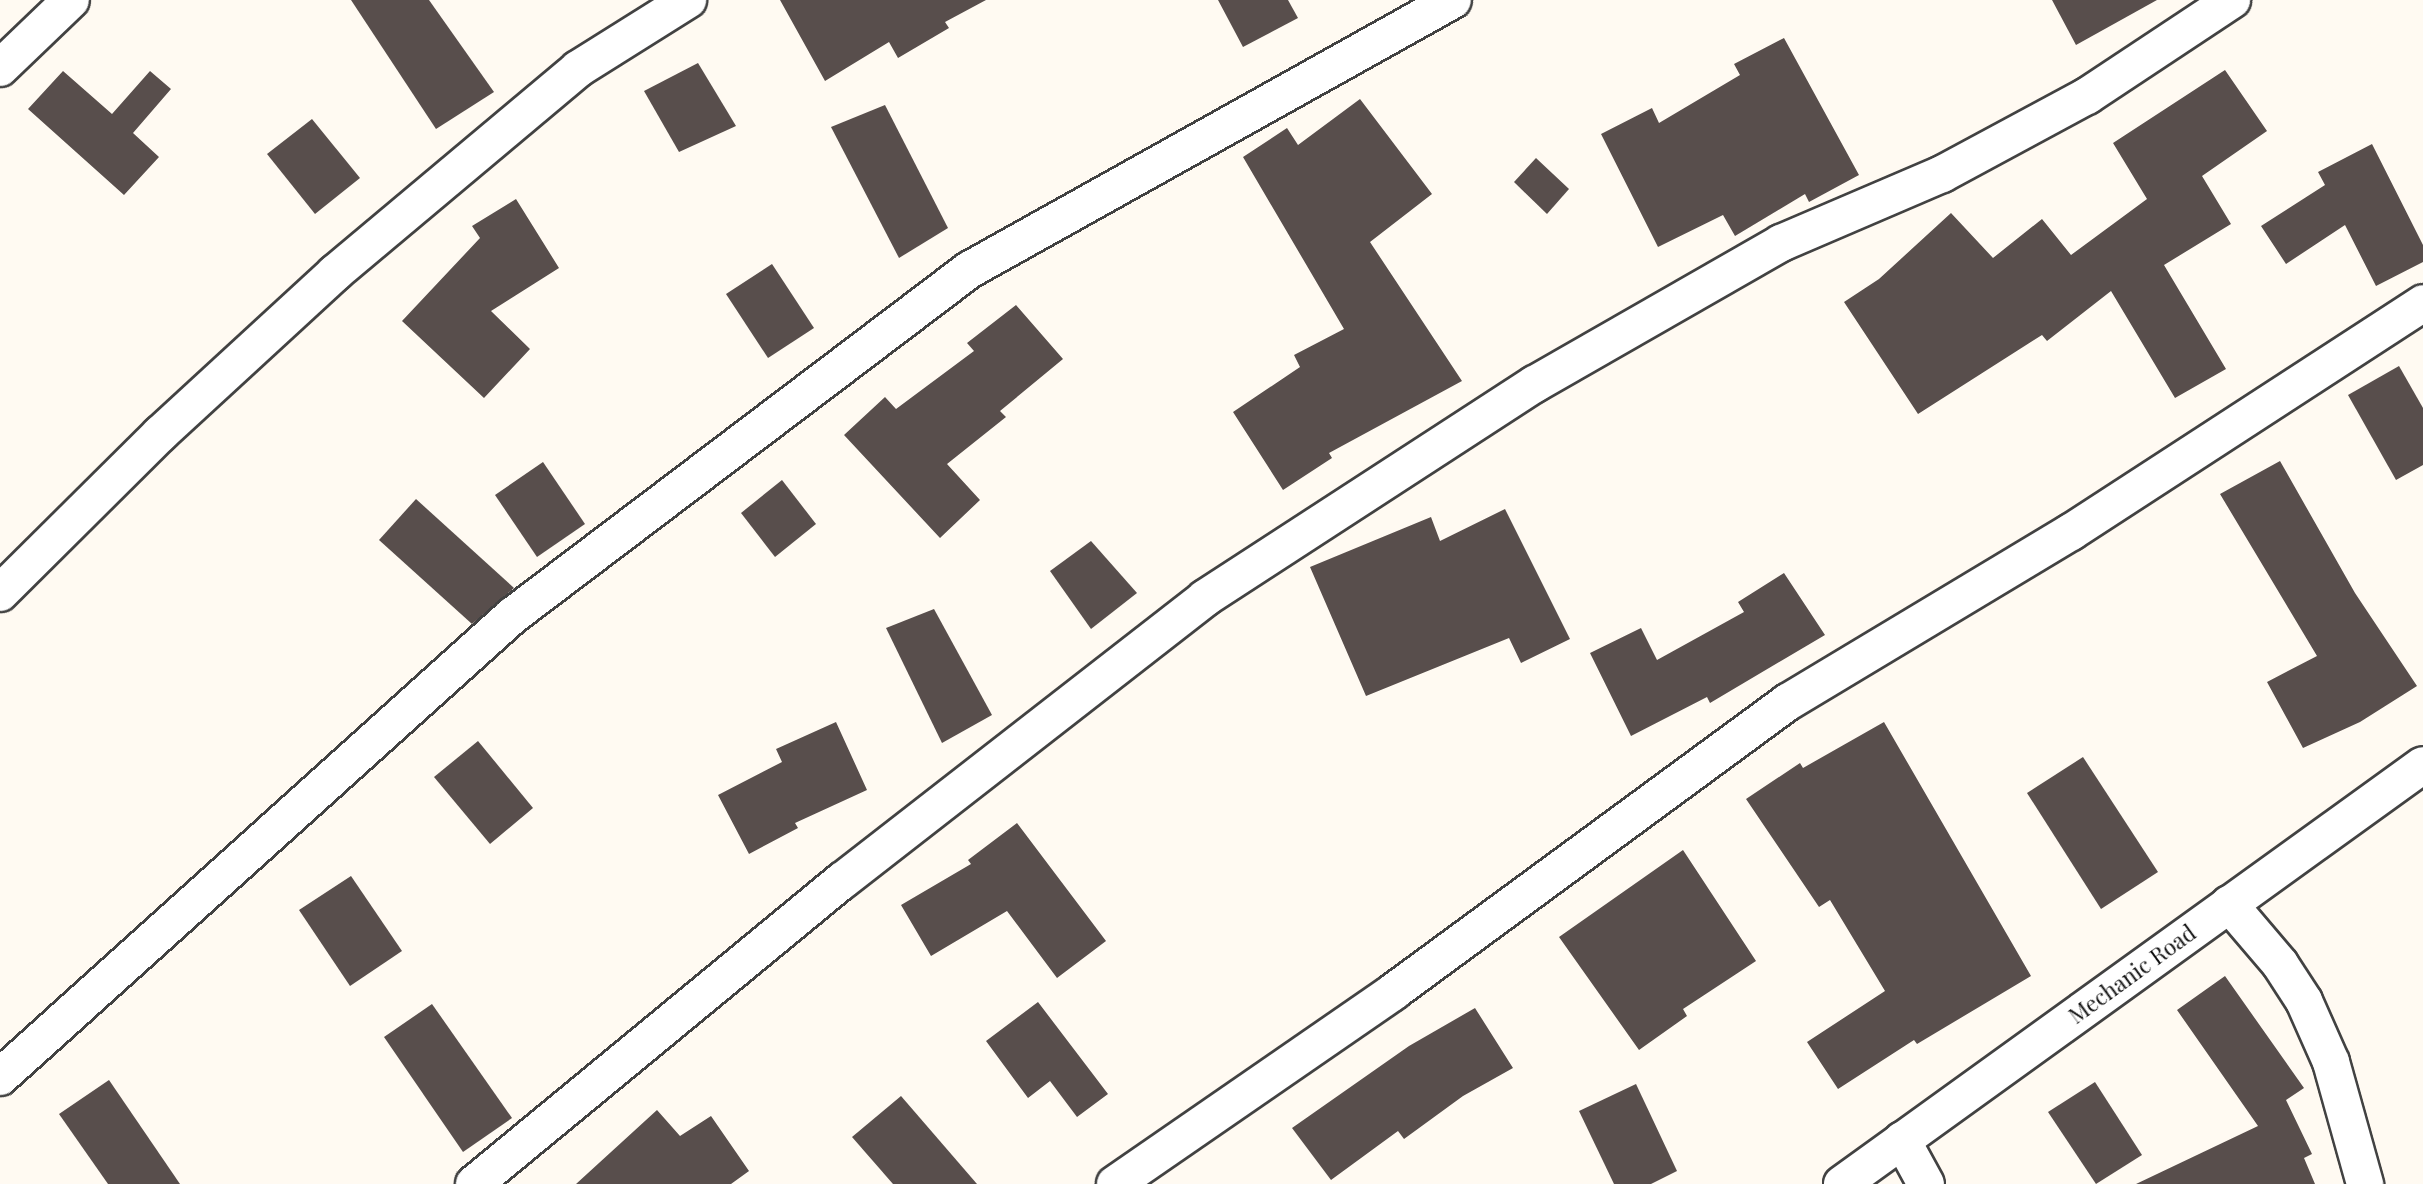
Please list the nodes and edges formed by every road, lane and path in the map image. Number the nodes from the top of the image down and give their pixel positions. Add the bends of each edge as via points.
1 (71, 0) edge
2 (688, 0) edge
3 (1453, 0) edge
4 (2232, 0) edge
5 (0, 68) edge
6 (2423, 303) edge
7 (0, 593) edge
8 (2423, 765) edge
9 (2229, 904) junction
10 (0, 1077) edge
11 (1902, 1140) junction
12 (474, 1184) edge
13 (1115, 1184) edge
14 (1842, 1184) edge
15 (1926, 1184) edge
16 (2365, 1184) edge

1 - 5 street
2 - 7 street via 578,69 335,273 160,434
3 - 10 street via 969,270 512,616
4 - 12 street via 2087,96 1942,174 1781,243 1535,384 1205,598 830,891
6 - 13 street via 2071,532 1788,702 1393,992
8 - 9 street, Mechanic Road
9 - 11 street, Mechanic Road
9 - 16 street via 2304,1001 2331,1062
11 - 14 street, Mechanic Road
11 - 15 street

